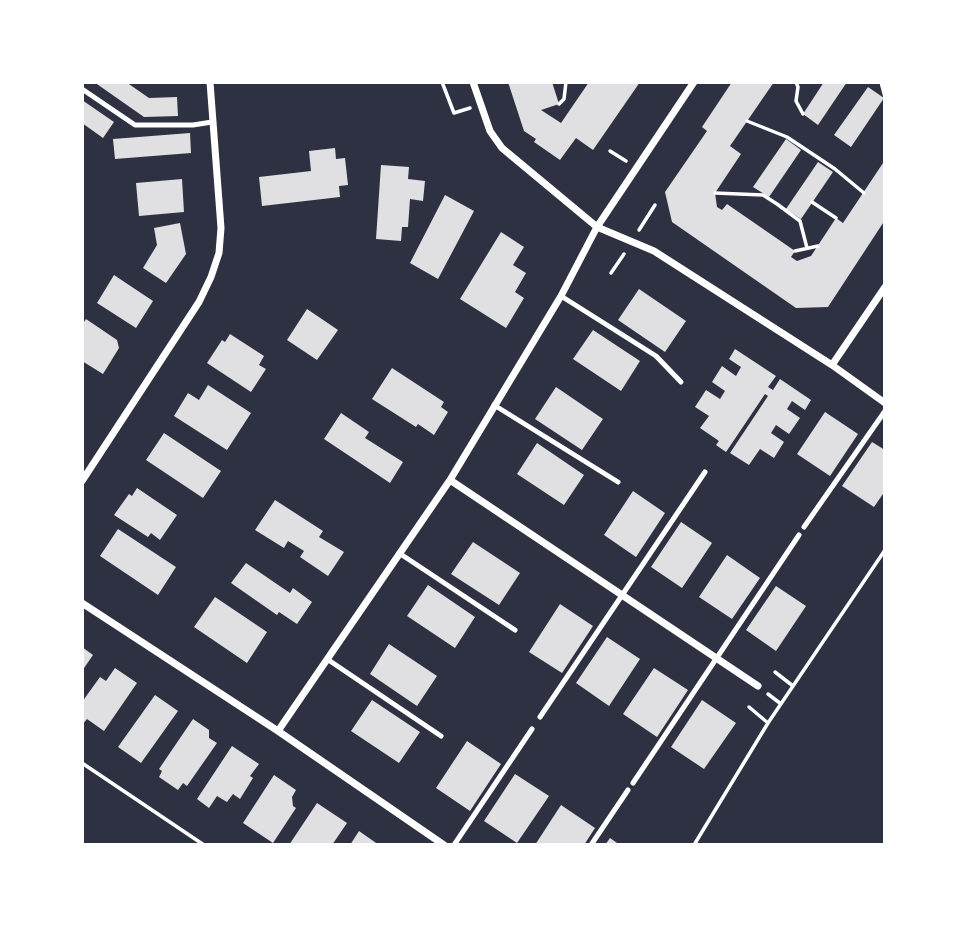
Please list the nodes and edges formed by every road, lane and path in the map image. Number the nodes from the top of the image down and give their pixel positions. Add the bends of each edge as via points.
1 (210, 82) edge
2 (442, 82) edge
3 (472, 82) edge
4 (566, 82) edge
5 (694, 82) edge
6 (796, 82) edge
7 (881, 82) edge
8 (82, 89) edge
9 (885, 97) edge
10 (480, 104) junction
11 (559, 104) dead end
12 (803, 114) dead end
13 (747, 121) dead end
14 (212, 122) junction
15 (715, 192) dead end
16 (864, 192) dead end
17 (812, 202) dead end
18 (836, 218) dead end
19 (597, 228) junction
20 (818, 246) dead end
21 (807, 248) junction
22 (795, 251) dead end
23 (885, 287) edge
24 (561, 296) junction
25 (832, 365) junction
26 (681, 382) dead end
27 (885, 403) edge
28 (494, 405) junction
29 (885, 411) edge
30 (705, 472) dead end
31 (450, 480) junction
32 (82, 481) edge
33 (618, 482) dead end
34 (804, 527) dead end
35 (799, 535) dead end
36 (885, 550) edge
37 (400, 553) junction
38 (622, 595) junction
39 (82, 603) edge
40 (515, 630) dead end
41 (716, 658) junction
42 (327, 659) junction
43 (775, 671) dead end
44 (758, 686) dead end
45 (793, 686) junction
46 (749, 708) dead end
47 (540, 717) dead end
48 (768, 723) junction
49 (532, 729) dead end
50 (278, 731) junction
51 (441, 736) dead end
52 (82, 763) edge
53 (633, 783) dead end
54 (628, 790) dead end
55 (204, 845) edge
56 (444, 845) edge
57 (454, 845) edge
58 (592, 845) edge
59 (694, 845) edge

1 - 14 street
2 - 10 path via 454,113
3 - 10 street
4 - 11 path
5 - 19 street
6 - 12 path via 796,101
7 - 9 path
8 - 14 lane via 135,125
10 - 19 street via 502,148
13 - 16 path via 787,136
14 - 32 street via 222,228 211,277
15 - 21 path via 762,195 777,204 800,221
17 - 18 path
19 - 24 street
19 - 25 street via 654,251
20 - 21 path
21 - 22 path
23 - 25 street
24 - 26 lane via 656,356
24 - 28 street
25 - 27 street
28 - 31 street
28 - 33 lane
29 - 34 lane
30 - 38 lane
31 - 37 street
31 - 38 street
35 - 41 lane
36 - 45 path
37 - 40 lane
37 - 42 street
38 - 41 street
38 - 47 lane
39 - 50 street
41 - 44 street
41 - 53 lane
42 - 50 street
42 - 51 lane
43 - 45 path
45 - 48 path
46 - 48 path
48 - 59 path
49 - 57 lane
50 - 56 street
52 - 55 path
54 - 58 lane

